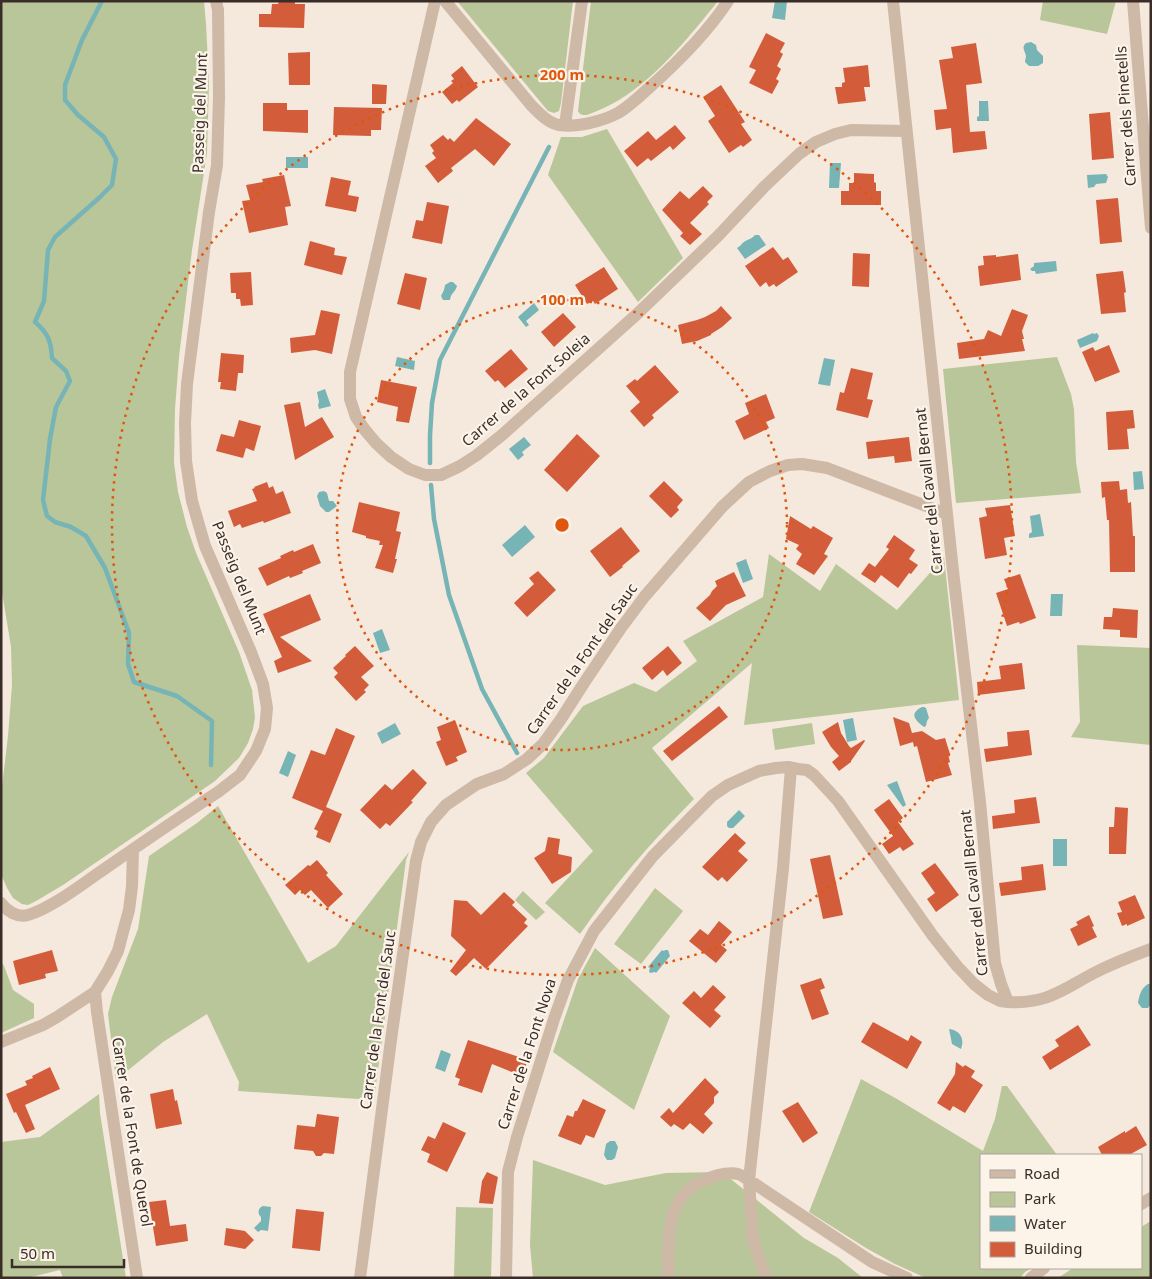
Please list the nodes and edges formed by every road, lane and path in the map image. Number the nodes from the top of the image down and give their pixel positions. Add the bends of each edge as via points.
1 (216, 1) edge
2 (435, 1) edge
3 (445, 1) edge
4 (582, 1) edge
5 (728, 1) edge
6 (893, 1) edge
7 (1133, 1) edge
8 (565, 125) junction
9 (906, 131) junction
10 (1150, 221) edge
11 (1151, 228) edge
12 (947, 514) junction
13 (791, 768) junction
14 (133, 850) junction
15 (1, 903) edge
16 (1151, 949) edge
17 (95, 992) junction
18 (1008, 1002) junction
19 (1, 1042) edge
20 (749, 1180) junction
21 (1043, 1269) edge
22 (137, 1278) edge
23 (360, 1278) edge
24 (506, 1278) edge
25 (668, 1278) edge
26 (766, 1278) edge
27 (907, 1278) edge
28 (1032, 1278) edge

1 - 14 street, Passeig del Munt via 218,164 187,384 186,461 192,501 205,546 263,684 267,708 265,730 256,752 240,775
2 - 9 street, Carrer de la Font Soleia via 350,372 350,399 365,430 391,457 425,475 441,474 460,466 502,435 636,315 799,154 816,142 851,130
3 - 8 street via 531,105 557,125
4 - 8 street
5 - 8 street via 698,40 636,100 618,113 593,122
6 - 9 street, Carrer del Cavall Bernat
7 - 10 street, Carrer dels Pinetells
9 - 12 street, Carrer del Cavall Bernat
10 - 11 street, Carrer dels Pinetells
12 - 18 street, Carrer del Cavall Bernat via 995,963
12 - 23 street, Carrer de la Font del Sauc via 827,468 788,465 749,482 645,596 543,744 528,759 504,774 477,784 446,805 431,822 420,842 416,861
13 - 18 street, Carrer del Cavall Bernat via 814,775 838,801 957,966 988,995
13 - 20 street
13 - 24 street, Carrer de la Font Nova via 759,771 712,796 653,856 594,931 568,980 517,1136 508,1172
14 - 15 street, Passeig del Munt via 79,887 26,916 12,914
14 - 17 street via 130,902 118,951
16 - 18 street via 1095,973 1055,995 1023,1003
17 - 19 street via 43,1025
17 - 22 street, Carrer de la Font de Querol
20 - 25 street via 737,1173 705,1179 694,1185 677,1203 669,1232
20 - 26 street via 753,1242
20 - 27 street via 872,1262
21 - 28 street

